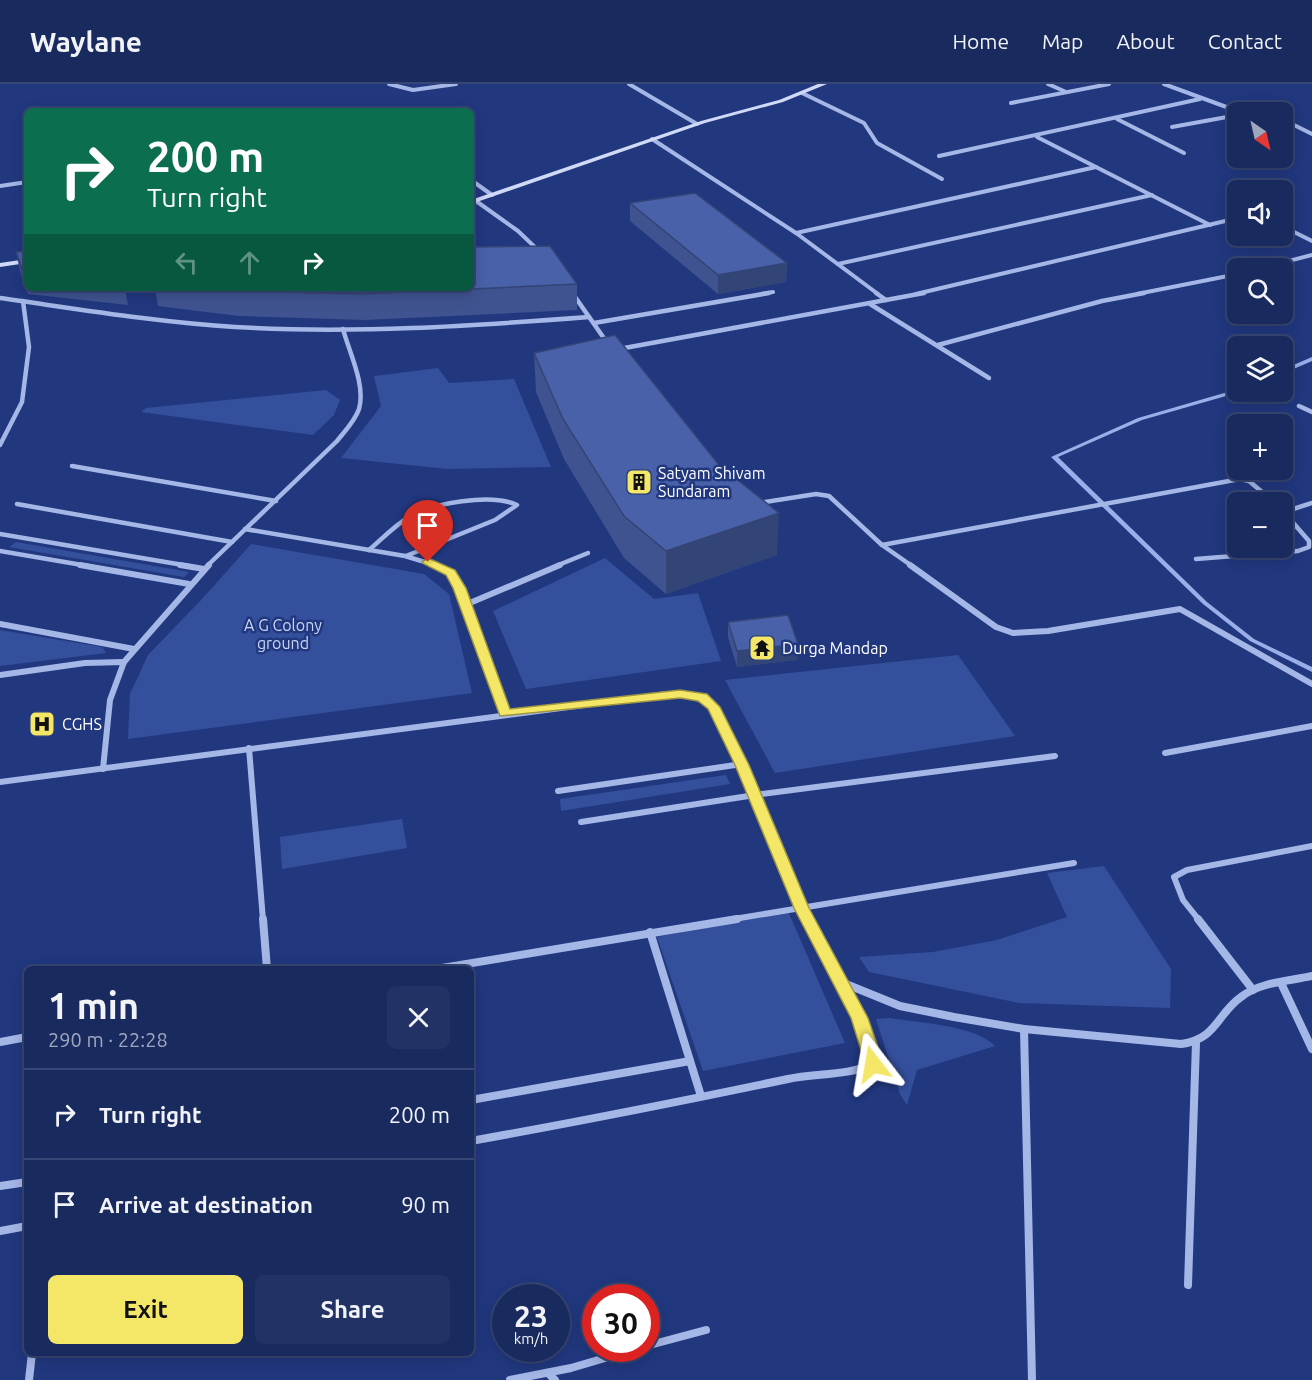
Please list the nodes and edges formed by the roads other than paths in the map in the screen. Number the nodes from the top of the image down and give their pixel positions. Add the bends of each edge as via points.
1 (389, 84) edge
2 (456, 84) edge
3 (629, 84) edge
4 (824, 84) edge
5 (1048, 84) edge
6 (1109, 84) edge
7 (1164, 84) edge
8 (1066, 92) junction
9 (802, 93) junction
10 (1200, 99) junction
11 (1011, 103) dead end
12 (1227, 109) edge
13 (1227, 116) edge
14 (1116, 118) junction
15 (697, 124) junction
16 (1293, 124) edge
17 (1172, 127) dead end
18 (1312, 134) edge
19 (1036, 136) junction
20 (652, 139) junction
21 (1184, 153) dead end
22 (939, 156) dead end
23 (1096, 167) junction
24 (942, 179) dead end
25 (24, 182) edge
26 (474, 182) edge
27 (0, 186) edge
28 (492, 195) junction
29 (1152, 195) junction
30 (474, 201) edge
31 (474, 202) edge
32 (1227, 221) edge
33 (1210, 225) junction
34 (1293, 232) edge
35 (796, 233) junction
36 (1312, 241) edge
37 (1312, 255) edge
38 (543, 256) edge
39 (1293, 260) edge
40 (24, 261) edge
41 (838, 264) junction
42 (0, 265) edge
43 (1227, 276) edge
44 (569, 288) edge
45 (773, 292) dead end
46 (0, 298) edge
47 (886, 300) junction
48 (23, 301) junction
49 (869, 304) junction
50 (589, 317) junction
51 (594, 323) junction
52 (343, 329) junction
53 (938, 345) junction
54 (612, 350) junction
55 (620, 359) edge
56 (989, 378) dead end
57 (1299, 406) dead end
58 (1312, 412) edge
59 (0, 445) edge
60 (72, 466) dead end
61 (1261, 492) edge
62 (276, 501) junction
63 (1312, 503) edge
64 (17, 504) dead end
65 (753, 504) edge
66 (1293, 508) edge
67 (1293, 523) edge
68 (245, 529) junction
69 (0, 534) edge
70 (232, 542) junction
71 (882, 545) junction
72 (1310, 548) edge
73 (369, 550) junction
74 (0, 551) edge
75 (588, 553) dead end
76 (405, 556) junction
77 (1196, 559) dead end
78 (204, 569) junction
79 (189, 584) junction
80 (465, 605) junction
81 (0, 624) edge
82 (134, 649) junction
83 (124, 662) junction
84 (0, 675) edge
85 (1312, 684) edge
86 (505, 714) junction
87 (1312, 726) edge
88 (249, 748) junction
89 (1165, 753) dead end
90 (1054, 756) dead end
91 (742, 765) junction
92 (103, 768) junction
93 (0, 782) edge
94 (558, 791) dead end
95 (755, 795) junction
96 (581, 822) dead end
97 (1312, 846) edge
98 (1074, 863) dead end
99 (802, 908) junction
100 (650, 932) junction
101 (267, 966) edge
102 (453, 966) edge
103 (1312, 976) edge
104 (841, 982) junction
105 (1281, 983) junction
106 (1253, 990) junction
107 (1024, 1029) junction
108 (24, 1038) edge
109 (0, 1042) edge
110 (1196, 1043) junction
111 (1312, 1049) edge
112 (690, 1061) junction
113 (701, 1096) junction
114 (474, 1099) edge
115 (474, 1140) edge
116 (24, 1182) edge
117 (0, 1186) edge
118 (24, 1227) edge
119 (0, 1231) edge
120 (1188, 1285) dead end
121 (706, 1330) dead end
122 (660, 1342) edge
123 (32, 1356) edge
124 (588, 1362) edge
125 (548, 1373) junction
126 (29, 1380) edge
127 (510, 1380) edge
128 (555, 1380) edge
129 (1032, 1380) edge

1 - 2 street via 410,89
3 - 15 street
4 - 9 street
5 - 8 street
6 - 8 street
7 - 10 street
8 - 11 street
9 - 15 street
9 - 24 street via 864,123 877,143
10 - 12 street
10 - 14 street
13 - 17 street
14 - 19 street
14 - 21 street
15 - 20 street
16 - 18 street
19 - 22 street
19 - 23 street
20 - 28 street
20 - 35 street
23 - 29 street
23 - 35 street
25 - 27 street
26 - 28 street
28 - 30 street
29 - 33 street
29 - 41 street
31 - 38 street via 518,231
32 - 33 street
33 - 47 street
34 - 36 street
35 - 41 street
37 - 39 street
40 - 42 street
41 - 47 street
43 - 53 street via 1102,301
44 - 50 street
45 - 51 street
46 - 48 street
47 - 49 street
48 - 52 street via 224,326
48 - 59 street via 29,347 22,402
49 - 53 street
49 - 54 street
50 - 51 street
50 - 52 street
51 - 54 street
52 - 62 street via 360,405 337,441
53 - 56 street
54 - 55 street
57 - 58 street
60 - 62 street
61 - 71 street via 1244,479
62 - 68 street
63 - 66 street
64 - 70 street
65 - 71 street via 824,494
67 - 72 street via 1309,541
68 - 70 street
68 - 73 street
69 - 78 street
70 - 78 street
71 - 85 street via 1006,631 1048,631 1180,609
72 - 77 street
73 - 76 street
73 - 76 street via 401,522 426,509 495,500 511,500 517,505 495,520
74 - 79 street
75 - 80 street
76 - 80 street via 451,572
78 - 79 street
79 - 82 street
80 - 86 street
81 - 82 street
82 - 83 street
83 - 84 street
83 - 92 street via 106,722
86 - 88 street
86 - 91 street via 692,694 714,707
87 - 89 street
88 - 92 street
88 - 101 street
90 - 95 street
91 - 94 street
91 - 95 street
92 - 93 street
95 - 96 street
95 - 99 street
97 - 106 street via 1187,870 1174,877 1184,900
98 - 99 street
99 - 100 street
99 - 104 street
100 - 102 street
100 - 112 street
103 - 105 street
104 - 107 street via 900,1006
104 - 113 street via 859,1018 873,1064 860,1070 792,1078
105 - 106 street
105 - 111 street
106 - 110 street via 1240,996 1210,1034
107 - 110 street via 1154,1044
107 - 129 street
108 - 109 street
110 - 120 street
112 - 113 street
112 - 114 street
113 - 115 street
116 - 117 street
118 - 119 street
121 - 122 street
123 - 126 street
124 - 125 street
125 - 127 street
125 - 128 street

